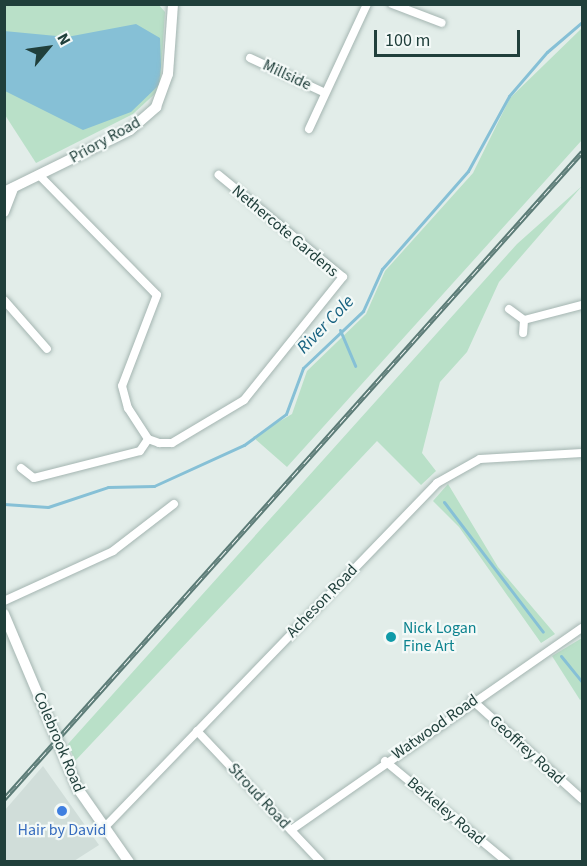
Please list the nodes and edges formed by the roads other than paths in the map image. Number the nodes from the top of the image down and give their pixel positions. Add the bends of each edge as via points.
1 (172, 4) edge
2 (367, 4) edge
3 (392, 4) edge
4 (442, 23) dead end
5 (250, 58) dead end
6 (323, 92) junction
7 (309, 129) dead end
8 (39, 175) junction
9 (219, 176) dead end
10 (9, 190) edge
11 (4, 212) edge
12 (4, 300) edge
13 (582, 305) edge
14 (509, 309) dead end
15 (524, 320) junction
16 (523, 333) dead end
17 (47, 349) dead end
18 (148, 439) junction
19 (582, 453) edge
20 (21, 468) dead end
21 (174, 504) dead end
22 (4, 601) edge
23 (4, 614) edge
24 (582, 628) edge
25 (472, 700) junction
26 (198, 731) junction
27 (386, 761) junction
28 (582, 799) edge
29 (103, 829) junction
30 (291, 830) junction
31 (129, 861) edge
32 (321, 861) edge
33 (507, 861) edge

1 - 8 street, Priory Road via 168,74 156,107 130,130
2 - 6 street
3 - 4 street
5 - 6 street, Millside
6 - 7 street
8 - 10 street, Priory Road
8 - 18 street via 157,295 122,386 128,408
9 - 18 street, Nethercote Gardens via 343,276 244,400 172,443
10 - 11 street, Priory Road
12 - 17 street
13 - 15 street
14 - 15 street
15 - 16 street
18 - 20 street via 140,451 34,478
19 - 26 street, Acheson Road via 480,459 437,483
21 - 22 street via 105,555
23 - 29 street, Colebrook Road via 70,772
24 - 25 street, Watwood Road
25 - 27 street, Watwood Road
25 - 28 street, Geoffrey Road
26 - 29 street, Acheson Road
26 - 30 street, Stroud Road
27 - 30 street, Watwood Road
27 - 33 street, Berkeley Road
29 - 31 street, Colebrook Road
30 - 32 street, Stroud Road

